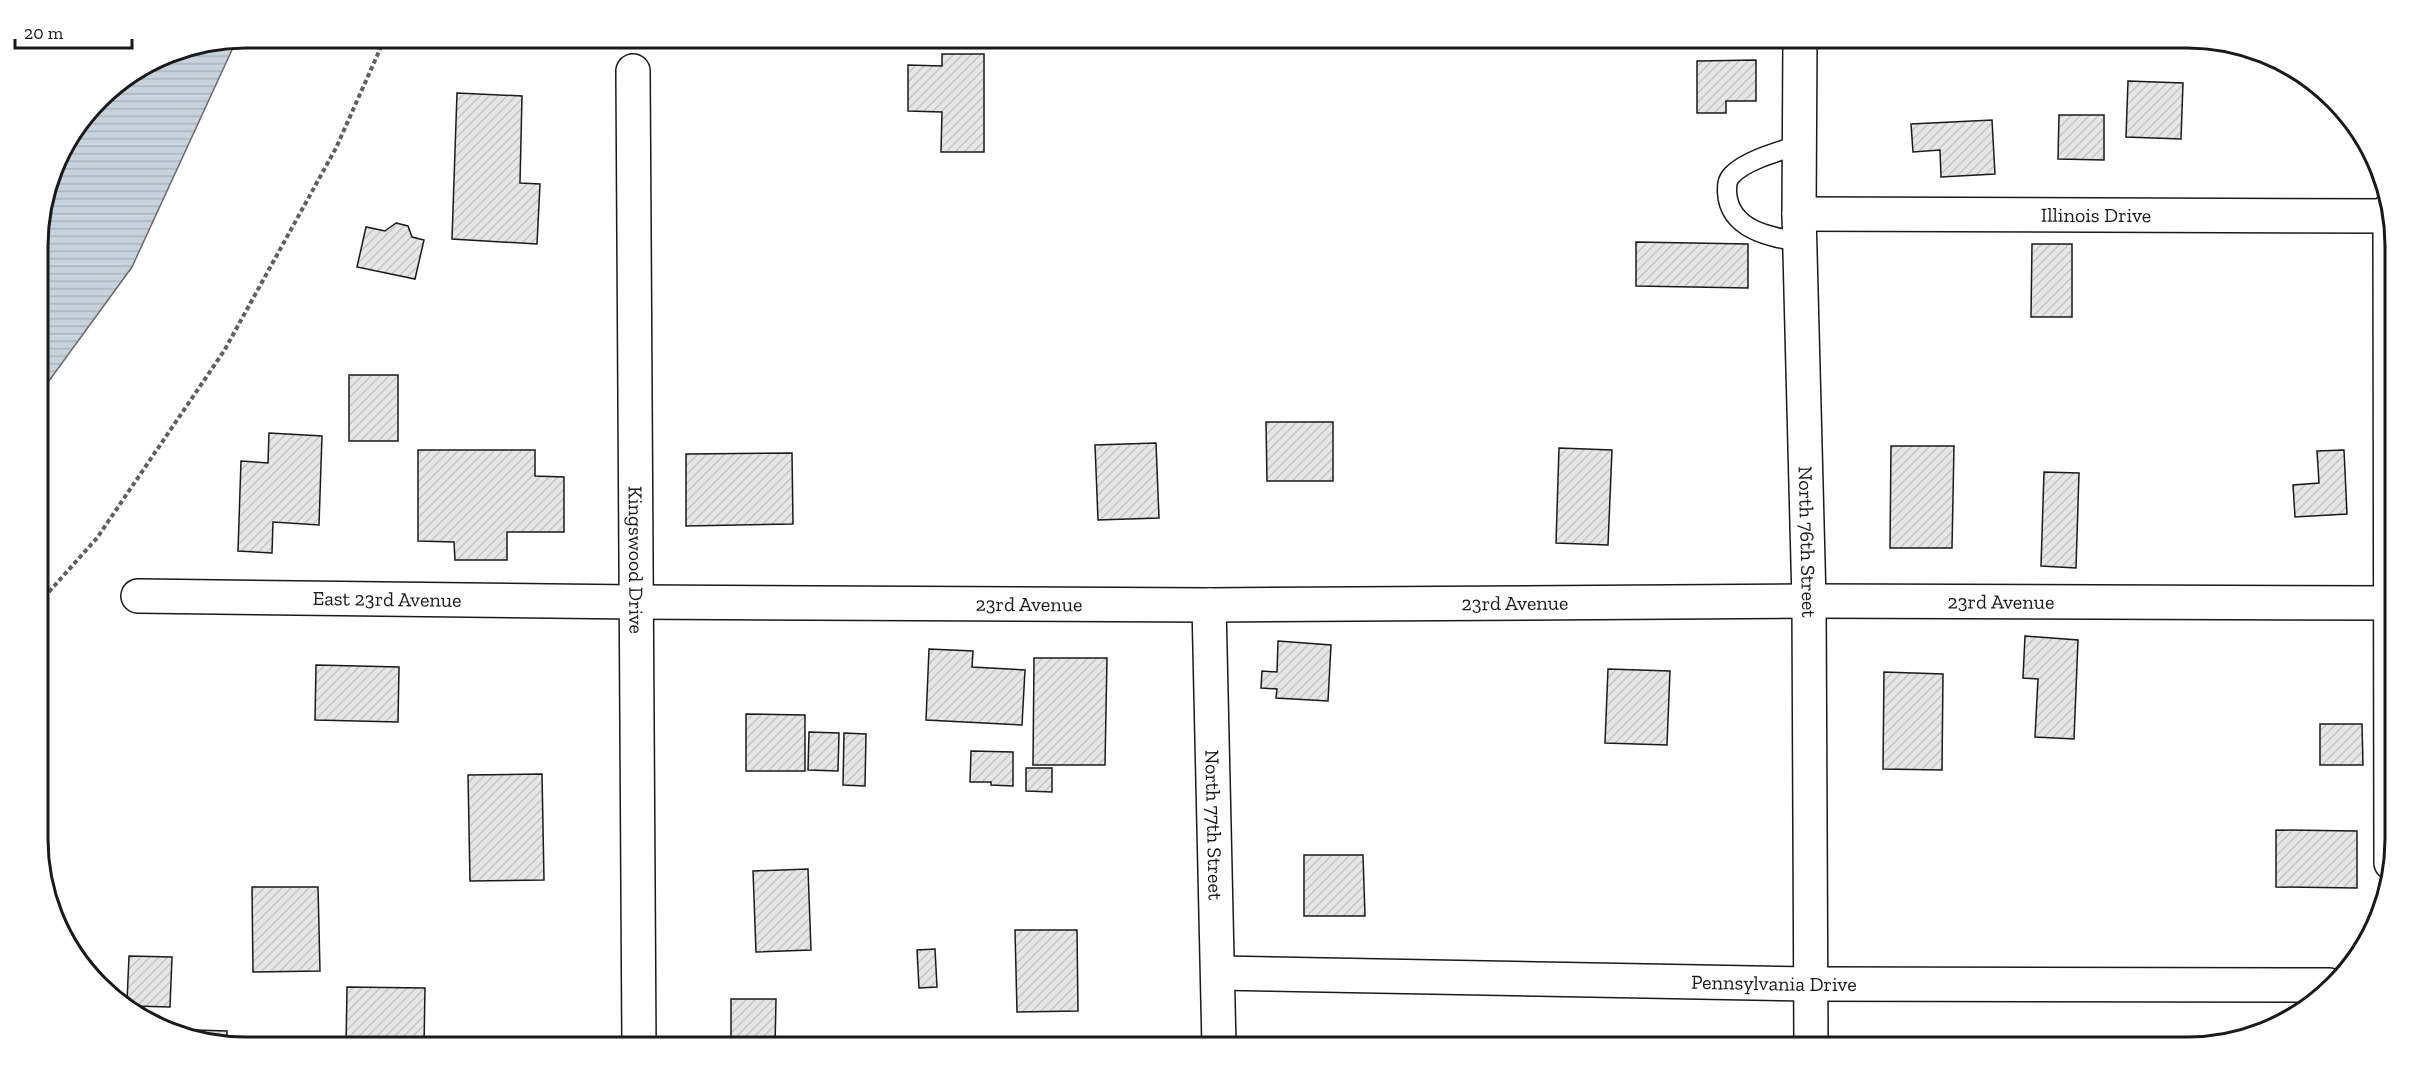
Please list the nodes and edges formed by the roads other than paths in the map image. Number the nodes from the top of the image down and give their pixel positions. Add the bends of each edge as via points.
1 (1800, 48) edge
2 (633, 71) dead end
3 (1799, 145) junction
4 (2382, 213) edge
5 (1800, 228) junction
6 (138, 596) dead end
7 (1809, 601) junction
8 (635, 602) junction
9 (2385, 603) edge
10 (1209, 604) junction
11 (1218, 973) junction
12 (1811, 984) junction
13 (2320, 985) edge
14 (639, 1037) edge
15 (1220, 1037) edge
16 (1811, 1037) edge

1 - 3 street, North 76th Street
2 - 8 street, Kingswood Drive
3 - 5 street, North 76th Street
3 - 5 lane via 1749,165 1732,174 1727,182 1734,214 1745,226 1778,238
4 - 5 street, Illinois Drive
5 - 7 street, North 76th Street
6 - 8 street, East 23rd Avenue
7 - 9 street, 23rd Avenue
7 - 10 street, 23rd Avenue
7 - 12 street, North 76th Street
8 - 10 street, 23rd Avenue
8 - 14 street, Kingswood Drive
10 - 11 street, North 77th Street
11 - 12 street, Pennsylvania Drive
11 - 15 street, North 77th Street
12 - 13 street, Pennsylvania Drive
12 - 16 street, North 76th Street

